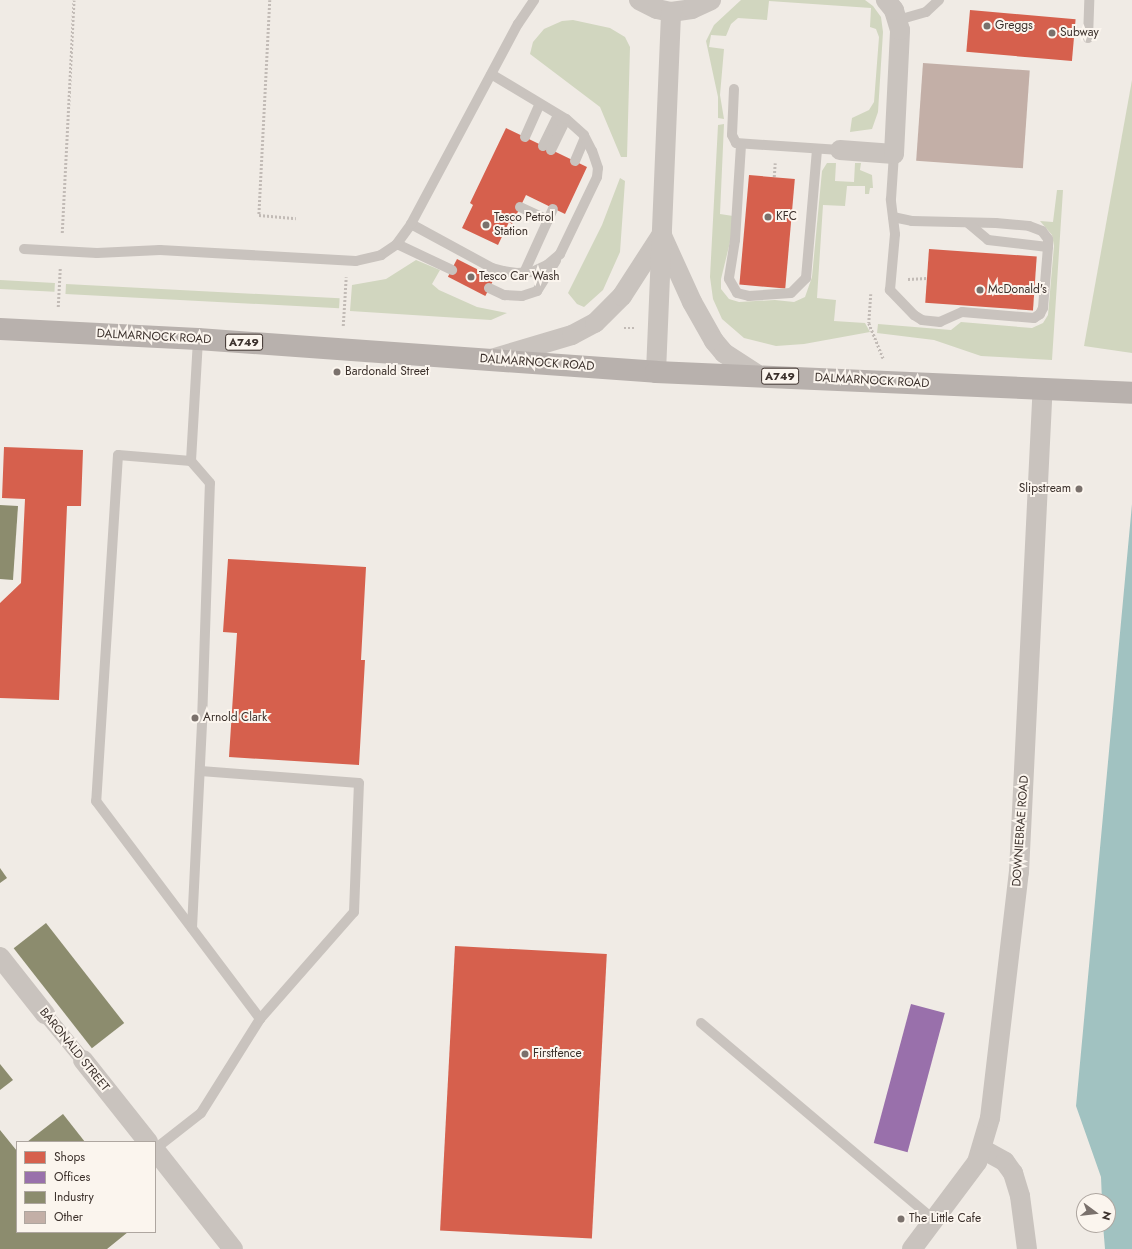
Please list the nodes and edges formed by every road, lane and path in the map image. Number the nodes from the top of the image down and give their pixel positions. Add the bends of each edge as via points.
1 (74, 0) edge
2 (270, 0) edge
3 (534, 0) edge
4 (639, 0) edge
5 (711, 0) edge
6 (886, 0) edge
7 (939, 0) edge
8 (1089, 0) edge
9 (671, 12) junction
10 (898, 20) junction
11 (1088, 38) dead end
12 (491, 74) junction
13 (734, 89) dead end
14 (542, 106) junction
15 (562, 117) junction
16 (527, 138) dead end
17 (585, 138) junction
18 (741, 145) junction
19 (547, 148) dead end
20 (817, 149) junction
21 (840, 150) joint
22 (894, 154) junction
23 (575, 161) dead end
24 (520, 207) dead end
25 (553, 209) dead end
26 (296, 218) dead end
27 (893, 218) junction
28 (548, 220) junction
29 (968, 223) junction
30 (411, 224) junction
31 (662, 234) junction
32 (397, 244) junction
33 (1048, 247) junction
34 (24, 249) dead end
35 (61, 251) junction
36 (560, 254) junction
37 (347, 261) junction
38 (452, 270) dead end
39 (524, 273) junction
40 (489, 288) dead end
41 (871, 294) dead end
42 (0, 329) edge
43 (58, 332) junction
44 (198, 339) junction
45 (342, 350) junction
46 (487, 360) junction
47 (656, 372) junction
48 (758, 375) junction
49 (892, 382) junction
50 (1043, 389) junction
51 (1132, 393) edge
52 (191, 460) junction
53 (200, 771) junction
54 (192, 928) junction
55 (0, 958) edge
56 (46, 1014) joint
57 (260, 1019) junction
58 (701, 1023) dead end
59 (83, 1060) joint
60 (147, 1141) edge
61 (156, 1149) edge
62 (982, 1149) junction
63 (156, 1151) edge
64 (934, 1220) junction
65 (233, 1249) edge
66 (912, 1249) edge
67 (1027, 1249) edge

1 - 35 path
2 - 26 path via 259,215
3 - 12 lane
4 - 9 street via 657,9
5 - 9 street via 692,9
6 - 10 street
7 - 10 lane via 926,12
8 - 11 lane
9 - 31 street
10 - 22 street via 900,30
12 - 14 lane
12 - 30 lane
13 - 18 lane via 732,135
14 - 15 lane
14 - 16 lane
15 - 17 lane
15 - 19 lane
17 - 23 lane
17 - 36 lane via 598,168 597,177
18 - 20 lane
18 - 20 lane via 736,240 728,279 737,293 749,296 791,293 806,278
20 - 21 lane
21 - 22 street
22 - 27 lane via 891,198
24 - 28 lane
25 - 28 lane
27 - 29 lane
27 - 33 lane via 895,234 890,290 922,320 940,322 962,312 1034,318 1043,308
28 - 39 lane
29 - 33 lane via 988,240
29 - 33 lane via 996,223 1036,228 1046,235
30 - 32 lane
30 - 39 lane via 492,268
31 - 46 street via 622,296 595,323 572,335
31 - 47 street
31 - 48 street via 692,302 714,341 724,353
32 - 37 lane via 372,259
32 - 38 lane
34 - 35 lane
35 - 37 lane via 97,253 160,250
35 - 43 path
36 - 39 lane via 547,265
36 - 40 lane via 537,291 522,296 504,295
37 - 45 path
41 - 49 path via 869,323
42 - 43 main road, DALMARNOCK ROAD / A749
43 - 44 main road, DALMARNOCK ROAD / A749
44 - 45 main road, DALMARNOCK ROAD / A749
44 - 52 lane
45 - 46 main road, DALMARNOCK ROAD / A749
46 - 47 main road, DALMARNOCK ROAD / A749
47 - 48 main road, DALMARNOCK ROAD / A749
48 - 49 main road, DALMARNOCK ROAD / A749
49 - 50 main road, DALMARNOCK ROAD / A749
50 - 51 main road, DALMARNOCK ROAD / A749
50 - 62 street, DOWNIEBRAE ROAD via 1019,872 990,1118
52 - 53 lane via 210,483
52 - 54 lane via 118,455 96,801
53 - 54 lane
53 - 57 lane via 359,783 354,912
54 - 57 lane
55 - 56 street, BARONALD STREET
56 - 59 street, BARONALD STREET
57 - 61 lane via 201,1113
58 - 64 lane
59 - 60 street, BARONALD STREET
62 - 64 street, DOWNIEBRAE ROAD via 963,1183
62 - 67 street via 1005,1162 1013,1173 1020,1196
63 - 65 street
64 - 66 street, DOWNIEBRAE ROAD

